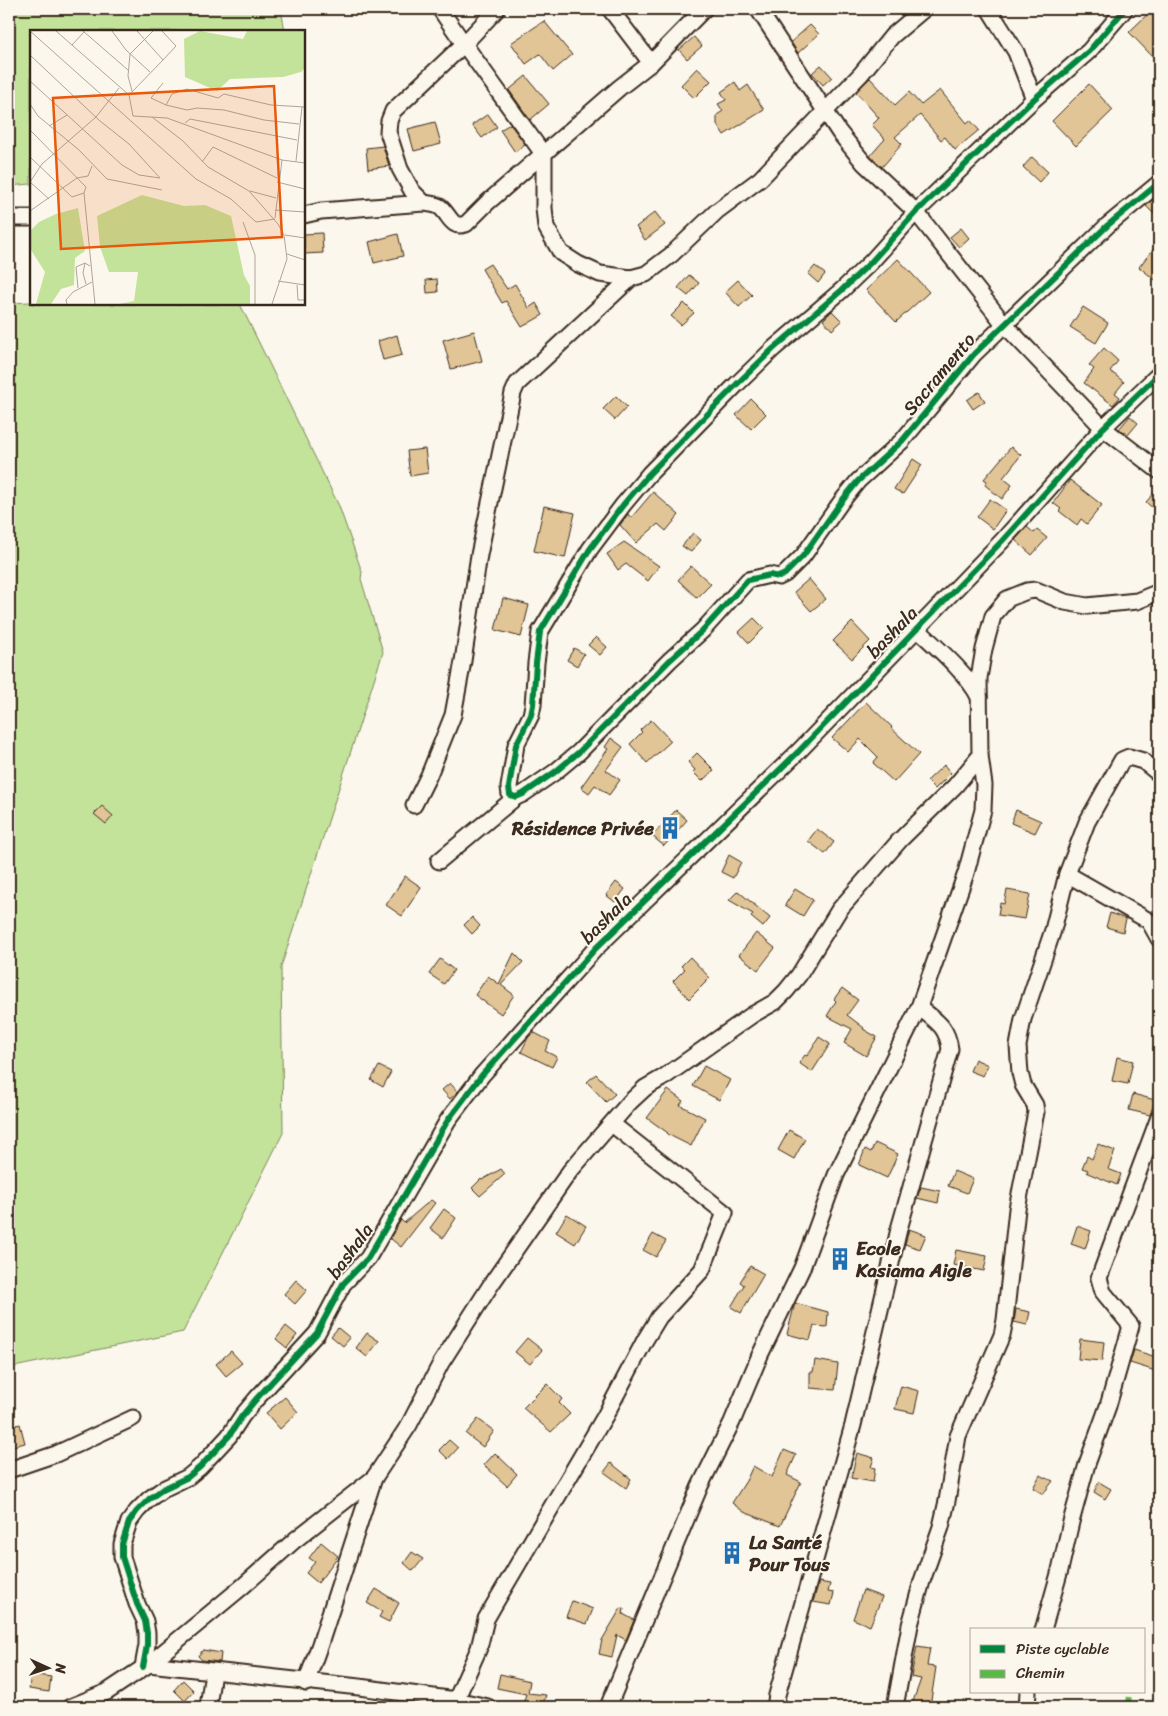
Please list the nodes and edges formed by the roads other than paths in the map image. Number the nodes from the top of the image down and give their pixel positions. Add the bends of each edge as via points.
1 (440, 9) edge
2 (497, 9) edge
3 (610, 9) edge
4 (704, 9) edge
5 (758, 9) edge
6 (924, 9) edge
7 (989, 9) edge
8 (1125, 9) edge
9 (464, 44) junction
10 (651, 63) junction
11 (1034, 99) junction
12 (826, 111) junction
13 (544, 155) junction
14 (1159, 183) edge
15 (424, 203) junction
16 (916, 212) junction
17 (305, 215) edge
18 (9, 218) edge
19 (30, 218) edge
20 (630, 278) junction
21 (1004, 324) junction
22 (1159, 374) edge
23 (1103, 428) junction
24 (1159, 471) edge
25 (1159, 592) edge
26 (916, 628) junction
27 (979, 697) junction
28 (980, 756) junction
29 (1159, 774) edge
30 (516, 797) junction
31 (414, 805) dead end
32 (439, 861) dead end
33 (1068, 874) junction
34 (1159, 938) edge
35 (919, 1007) junction
36 (1159, 1117) edge
37 (612, 1124) junction
38 (133, 1418) dead end
39 (9, 1470) edge
40 (374, 1478) junction
41 (1044, 1628) edge
42 (146, 1666) junction
43 (213, 1672) junction
44 (306, 1683) junction
45 (1028, 1694) edge
46 (456, 1700) junction
47 (426, 1702) edge
48 (70, 1707) edge
49 (208, 1707) edge
50 (488, 1707) edge
51 (608, 1707) edge
52 (775, 1707) edge
53 (895, 1707) edge
54 (1027, 1707) edge

1 - 9 street
2 - 9 street
3 - 10 street
4 - 10 street
5 - 12 street
6 - 12 street via 892,36
7 - 11 street via 1016,52
8 - 11 street via 1089,51
9 - 13 street
9 - 15 street via 393,111 389,120 388,132 400,169 412,191
10 - 13 street
11 - 16 street
12 - 16 street via 864,163
12 - 20 street via 760,179 717,211 671,255 646,274
13 - 15 street via 466,224 456,225 440,207
13 - 20 street via 546,227 561,253 600,274
14 - 21 street, Sacramento via 1108,225
15 - 17 street
16 - 21 street
16 - 30 street via 872,262 772,349 686,436 633,492 590,549 540,632 531,715 516,745 509,787 510,795
18 - 19 street
20 - 31 street via 524,377 513,393 478,556 453,715
21 - 23 street
21 - 30 street, Sacramento via 974,354 902,441 858,481 789,570 779,577 748,580 703,630 579,752
22 - 23 street, bashala
23 - 24 street
23 - 26 street, bashala via 1002,541
25 - 27 street via 1137,601 1096,606 1065,602 1036,590 1007,600 994,616 984,649
26 - 27 street via 949,660
26 - 42 street, bashala via 798,752 596,948 482,1075 448,1120 368,1258 343,1284 316,1334 257,1398 212,1456 188,1477 163,1489 136,1511 122,1544 122,1557 145,1621
27 - 28 street
28 - 35 street via 983,810 966,874
28 - 37 street via 839,910 799,975 775,1002 645,1088
29 - 33 street via 1143,761 1129,757 1122,760 1087,822
30 - 32 street
33 - 34 street via 1149,921
33 - 53 street via 1020,1031 1020,1073 1036,1112 1016,1209 1002,1335 958,1436 941,1527 910,1625
35 - 51 street via 836,1175 802,1268 700,1486
35 - 52 street via 945,1030 950,1049 899,1229 853,1425
36 - 41 street via 1099,1278 1103,1292 1131,1326 1087,1464
37 - 40 street via 570,1170 492,1283 441,1363 409,1425
37 - 46 street via 725,1213 702,1270 659,1317 486,1619 479,1648
38 - 39 street via 56,1454
40 - 42 street
40 - 44 street
42 - 43 street
42 - 48 street via 107,1692
43 - 44 street
43 - 49 street
44 - 47 street via 359,1687
45 - 54 street
46 - 47 street
46 - 50 street

